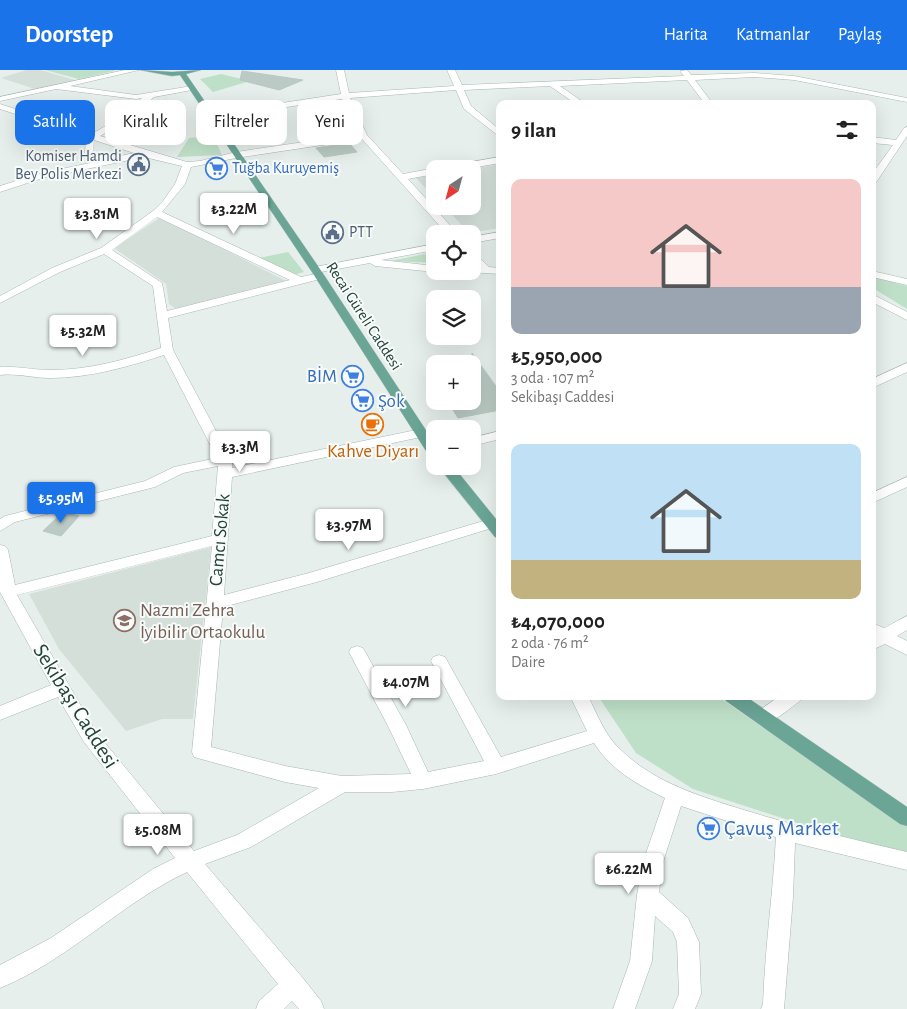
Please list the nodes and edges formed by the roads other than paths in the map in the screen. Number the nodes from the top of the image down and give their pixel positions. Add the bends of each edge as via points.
1 (135, 70) edge
2 (144, 70) edge
3 (197, 70) edge
4 (340, 70) edge
5 (450, 70) edge
6 (683, 70) edge
7 (182, 73) junction
8 (819, 76) dead end
9 (689, 77) junction
10 (812, 82) junction
11 (550, 83) junction
12 (56, 87) junction
13 (192, 88) junction
14 (458, 88) junction
15 (150, 96) junction
16 (345, 96) junction
17 (0, 99) edge
18 (200, 100) edge
19 (576, 100) edge
20 (707, 100) edge
21 (907, 100) edge
22 (287, 105) edge
23 (0, 106) edge
24 (15, 111) edge
25 (907, 130) edge
26 (496, 131) edge
27 (95, 135) edge
28 (364, 136) junction
29 (95, 138) edge
30 (876, 140) edge
31 (898, 143) junction
32 (89, 145) edge
33 (229, 145) edge
34 (145, 154) junction
35 (236, 155) junction
36 (496, 161) edge
37 (481, 163) edge
38 (96, 164) junction
39 (187, 164) junction
40 (426, 172) edge
41 (402, 176) junction
42 (876, 176) edge
43 (0, 189) edge
44 (156, 212) junction
45 (445, 225) edge
46 (496, 236) edge
47 (481, 238) edge
48 (426, 249) edge
49 (104, 250) junction
50 (361, 261) junction
51 (481, 266) edge
52 (426, 268) edge
53 (481, 271) edge
54 (486, 271) junction
55 (496, 271) edge
56 (318, 273) junction
57 (876, 275) edge
58 (300, 281) junction
59 (907, 282) edge
60 (876, 299) edge
61 (0, 300) edge
62 (163, 316) junction
63 (907, 316) edge
64 (167, 350) junction
65 (907, 367) edge
66 (0, 371) edge
67 (876, 382) edge
68 (421, 432) junction
69 (496, 436) edge
70 (426, 440) edge
71 (481, 440) edge
72 (225, 468) junction
73 (452, 475) edge
74 (907, 481) edge
75 (876, 497) edge
76 (0, 526) edge
77 (495, 529) edge
78 (218, 539) junction
79 (0, 550) edge
80 (8, 592) junction
81 (215, 603) junction
82 (907, 622) edge
83 (876, 636) edge
84 (907, 649) edge
85 (357, 652) dead end
86 (439, 661) dead end
87 (61, 688) junction
88 (581, 700) edge
89 (738, 700) edge
90 (788, 700) edge
91 (0, 712) edge
92 (763, 717) junction
93 (598, 735) junction
94 (496, 766) junction
95 (422, 781) junction
96 (342, 784) junction
97 (684, 798) junction
98 (907, 818) edge
99 (779, 829) junction
100 (190, 861) junction
101 (907, 861) edge
102 (647, 895) junction
103 (0, 977) edge
104 (294, 985) junction
105 (779, 1008) edge
106 (267, 1009) edge
107 (313, 1009) edge
108 (624, 1009) edge
109 (684, 1009) edge

1 - 12 street
2 - 7 main road via 162,74
3 - 7 main road
4 - 16 street
5 - 14 street
6 - 9 street
7 - 13 main road, Recai Güreli Caddesi
8 - 10 street
9 - 10 street via 779,76
9 - 11 street
9 - 20 street
10 - 21 street
11 - 14 street
11 - 19 street
12 - 15 street
12 - 17 street
13 - 15 street
13 - 18 main road, Recai Güreli Caddesi
14 - 16 street
14 - 26 street via 467,107
15 - 27 street via 120,121
16 - 22 street
16 - 28 street via 354,121
23 - 24 street
25 - 31 street
28 - 35 street
28 - 41 street
29 - 34 street
30 - 31 street
31 - 42 street
32 - 38 street
33 - 35 main road, Recai Güreli Caddesi
34 - 38 street
34 - 39 street
35 - 39 street
35 - 56 main road, Recai Güreli Caddesi
36 - 37 street
38 - 43 street
39 - 44 street via 180,184
40 - 41 street
41 - 45 street
44 - 49 street
44 - 58 street
46 - 47 street
48 - 50 street
49 - 61 street via 56,270
49 - 62 street via 158,286
50 - 52 street
50 - 56 street
51 - 54 street
53 - 54 street
54 - 55 street
56 - 58 street
56 - 68 main road, Recai Güreli Caddesi
57 - 59 street
58 - 62 street
60 - 63 street
62 - 64 street
64 - 66 street via 114,367 50,374
64 - 72 street
65 - 67 street
68 - 70 main road, Recai Güreli Caddesi
68 - 72 street
69 - 71 street
72 - 76 street via 179,470 150,484 10,519
72 - 78 street, Camcı Sokak
73 - 77 main road
74 - 75 street
77 - 81 street
78 - 80 street
78 - 81 street, Camcı Sokak
79 - 80 street, Sekibaşı Caddesi
80 - 87 street, Sekibaşı Caddesi
81 - 96 street, Camcı Sokak via 201,752 285,774
82 - 83 street
83 - 84 street
85 - 95 street via 397,725
86 - 94 street
87 - 91 street
87 - 100 street, Sekibaşı Caddesi via 90,737
88 - 93 street
89 - 92 main road
90 - 92 street
92 - 98 main road
93 - 94 street
93 - 97 street via 610,751 637,774
94 - 95 street
95 - 96 street
96 - 100 street via 244,841
97 - 99 street
97 - 102 street via 653,862
99 - 101 street
99 - 105 street via 784,897 774,967
100 - 103 street via 160,875 59,945
100 - 104 street, Sekibaşı Caddesi
102 - 108 street via 641,961
102 - 109 street via 681,925 688,942 690,994
104 - 106 street
104 - 107 street, Sekibaşı Caddesi

